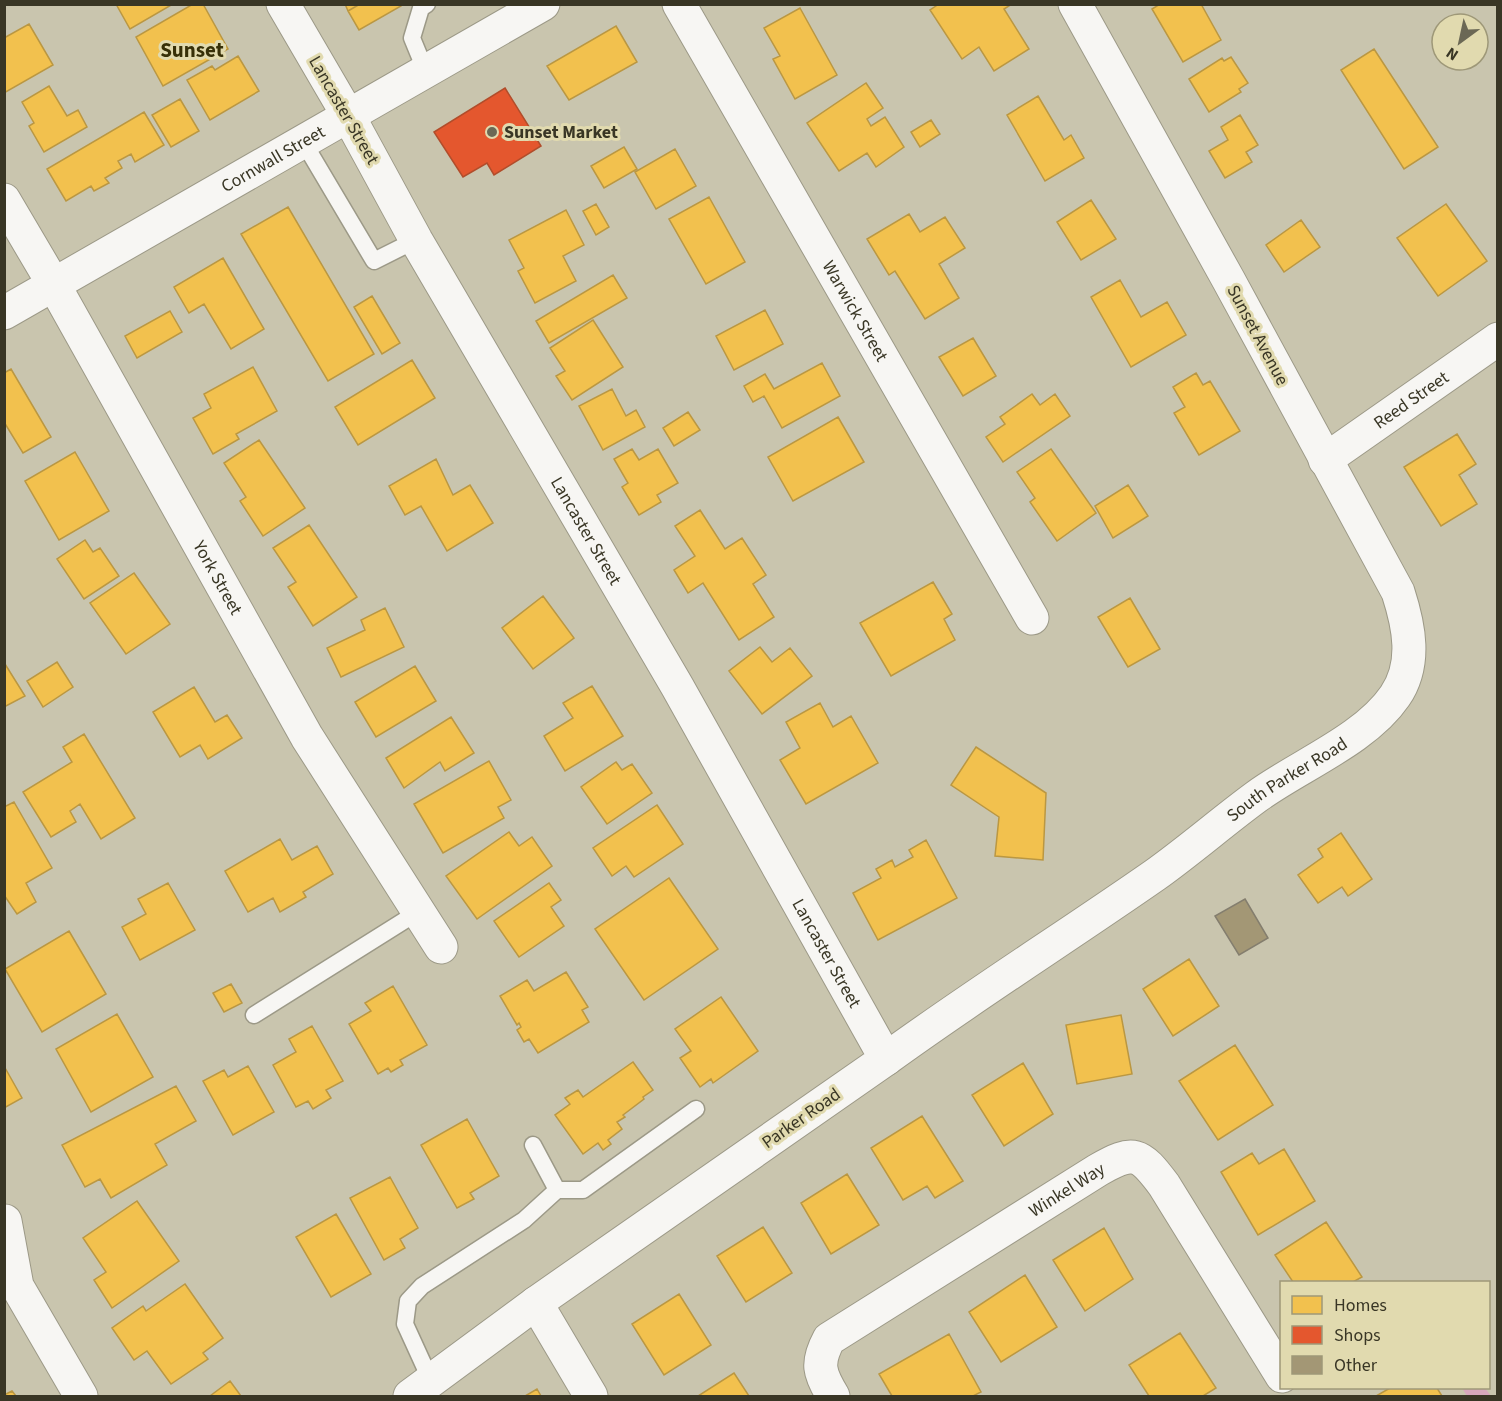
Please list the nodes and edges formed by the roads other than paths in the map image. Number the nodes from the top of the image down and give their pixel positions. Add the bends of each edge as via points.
1 (283, 4) edge
2 (427, 4) edge
3 (543, 4) edge
4 (679, 4) edge
5 (1075, 4) edge
6 (426, 72) junction
7 (349, 117) junction
8 (304, 143) junction
9 (4, 200) edge
10 (416, 240) junction
11 (54, 285) junction
12 (4, 313) edge
13 (1497, 339) edge
14 (1325, 460) junction
15 (1032, 618) dead end
16 (1405, 676) joint
17 (1158, 873) joint
18 (418, 912) junction
19 (441, 947) dead end
20 (254, 1015) dead end
21 (886, 1059) junction
22 (696, 1109) dead end
23 (533, 1145) dead end
24 (557, 1190) junction
25 (5, 1221) edge
26 (536, 1303) junction
27 (1280, 1372) edge
28 (421, 1389) edge
29 (81, 1396) edge
30 (591, 1396) edge
31 (833, 1396) edge

1 - 7 street, Lancaster Street
2 - 6 lane via 412,38
3 - 6 street, Cornwall Street
4 - 15 street, Warwick Street
5 - 14 street, Sunset Avenue
6 - 7 street, Cornwall Street
7 - 8 street, Cornwall Street
7 - 10 street, Lancaster Street
8 - 10 lane via 374,261
8 - 11 street, Cornwall Street
9 - 11 street, York Street
10 - 21 street, Lancaster Street via 636,616
11 - 12 street, Cornwall Street
11 - 18 street, York Street via 307,737
13 - 14 street, Reed Street
14 - 16 street, Sunset Avenue via 1398,592 1407,623
16 - 17 street, South Parker Road via 1395,696 1367,724 1258,795
17 - 21 street, Parker Road
18 - 19 street, York Street
18 - 20 lane
21 - 26 street, Parker Road
22 - 24 lane via 583,1190
23 - 24 lane
24 - 28 lane via 524,1220 422,1286 408,1300 405,1324
25 - 29 street via 17,1286
26 - 28 street, Parker Road
26 - 30 street
27 - 31 street, Winkel Way via 1164,1185 1144,1161 1133,1156 1117,1159 1098,1170 829,1339 821,1354 820,1370

